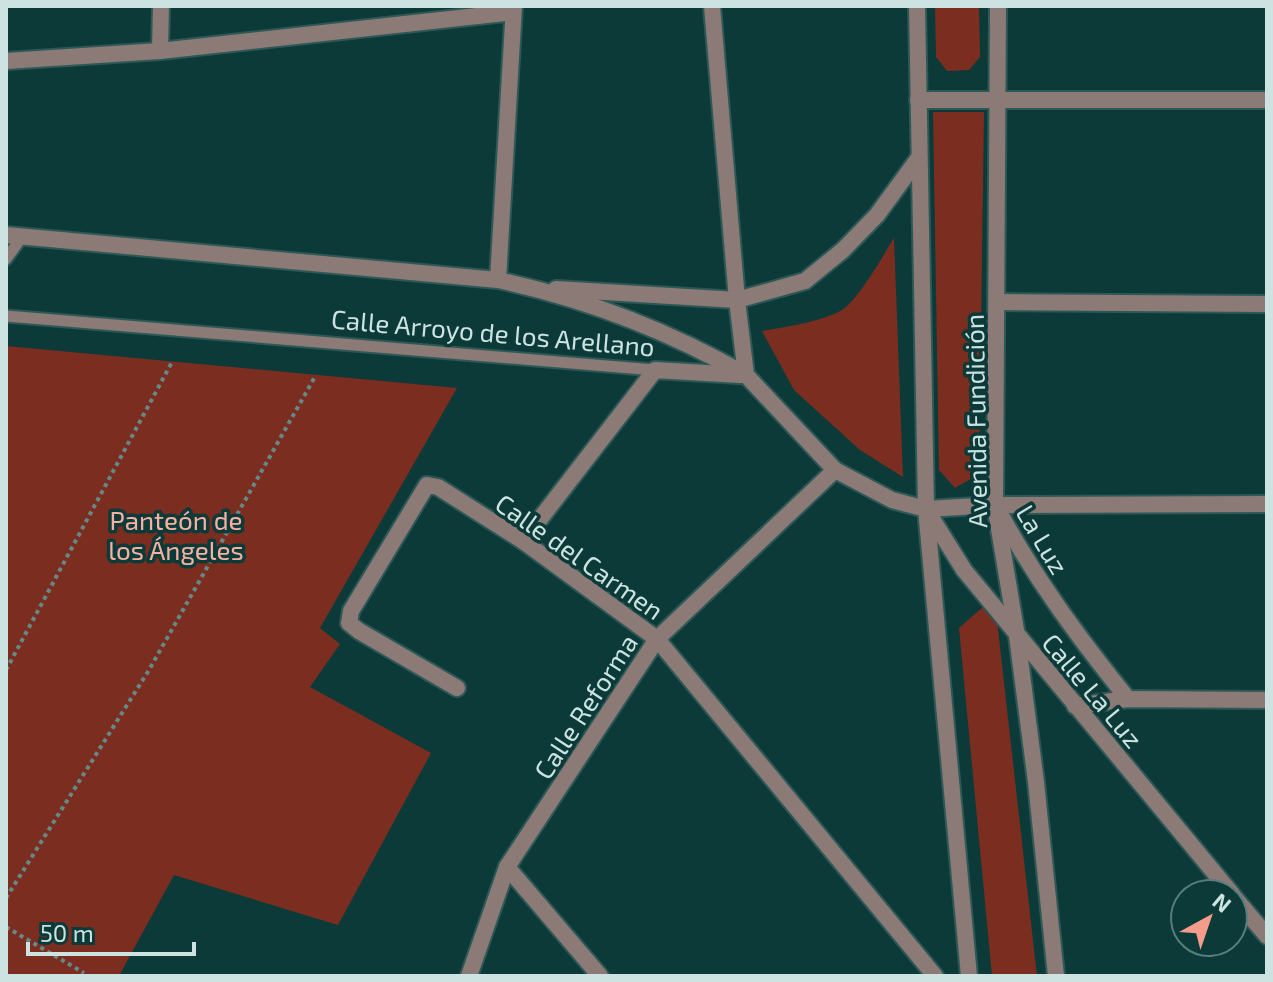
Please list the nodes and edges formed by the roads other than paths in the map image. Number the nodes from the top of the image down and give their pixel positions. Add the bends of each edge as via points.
1 (161, 6) edge
2 (712, 6) edge
3 (917, 6) edge
4 (998, 6) edge
5 (514, 9) edge
6 (160, 51) junction
7 (6, 61) edge
8 (918, 100) junction
9 (998, 100) junction
10 (1267, 100) edge
11 (918, 159) junction
12 (14, 236) edge
13 (6, 259) edge
14 (498, 280) junction
15 (534, 288) junction
16 (737, 300) junction
17 (997, 302) junction
18 (1267, 304) edge
19 (6, 316) edge
20 (655, 370) junction
21 (746, 375) junction
22 (835, 470) junction
23 (1267, 504) edge
24 (995, 505) junction
25 (926, 509) junction
26 (523, 541) junction
27 (1017, 636) junction
28 (657, 639) junction
29 (457, 688) dead end
30 (1128, 699) junction
31 (1267, 700) edge
32 (1075, 706) junction
33 (507, 867) junction
34 (1218, 878) edge
35 (1249, 915) edge
36 (1267, 936) edge
37 (469, 976) edge
38 (600, 976) edge
39 (935, 976) edge
40 (969, 976) edge
41 (1056, 976) edge

1 - 6 street
2 - 16 street
3 - 8 street, Avenida Fundición
4 - 9 street, Avenida Fundición
5 - 6 street
5 - 14 street
6 - 7 street
8 - 9 street
8 - 11 street, Avenida Fundición
9 - 10 street
9 - 17 street, Avenida Fundición
11 - 16 street, Calle Arroyo de los Arellano via 877,215 805,281
11 - 25 street, Avenida Fundición
12 - 13 lane
12 - 14 street, Calle Arroyo de los Arellano
14 - 15 street, Calle Arroyo de los Arellano
15 - 16 street, Calle Arroyo de los Arellano
15 - 21 street, Calle Arroyo de los Arellano via 646,325
16 - 21 street
17 - 18 street
17 - 24 street, Avenida Fundición
19 - 20 lane, Calle Arroyo de los Arellano
20 - 21 street, Calle Arroyo de los Arellano
20 - 26 street
21 - 22 street, La Luz
22 - 25 street, La Luz via 892,500
22 - 28 street, Calle Reforma
23 - 24 street
24 - 25 street, La Luz
24 - 27 street, Avenida Fundición
24 - 30 street, La Luz via 1053,602
25 - 27 street, Calle La Luz via 964,570
25 - 40 street, Avenida Fundición
26 - 28 street, Calle del Carmen
26 - 29 street, Calle del Carmen via 427,485 351,611 349,623 359,631
27 - 32 street, Calle La Luz
27 - 41 street, Avenida Fundición
28 - 33 street, Calle Reforma
28 - 39 street, Calle del Carmen
30 - 31 street
30 - 32 street
32 - 34 street, Calle La Luz
33 - 37 street, Calle Reforma
33 - 38 street
35 - 36 street, Calle La Luz

